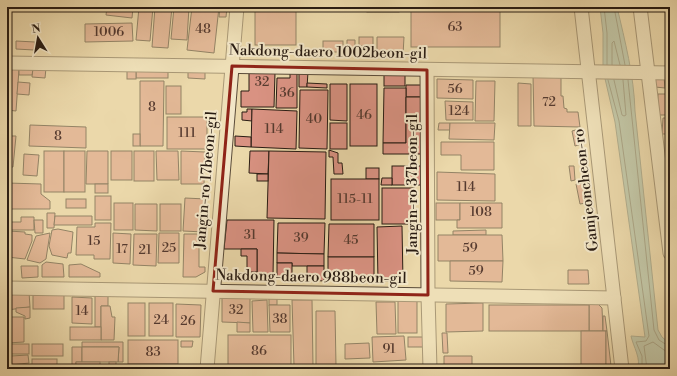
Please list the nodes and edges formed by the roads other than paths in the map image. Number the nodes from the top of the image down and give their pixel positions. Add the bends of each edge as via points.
1 (237, 7) edge
2 (581, 7) edge
3 (640, 7) edge
4 (7, 63) edge
5 (232, 66) junction
6 (428, 70) junction
7 (591, 72) junction
8 (644, 73) junction
9 (670, 73) edge
10 (670, 254) edge
11 (7, 288) edge
12 (213, 291) junction
13 (428, 295) junction
14 (614, 298) junction
15 (207, 369) edge
16 (430, 369) edge
17 (622, 369) edge

1 - 5 street, Jangin-ro 17beon-gil
2 - 7 street, Gamjeoncheon-ro
3 - 8 street
4 - 5 street, Nakdong-daero 1002beon-gil
5 - 6 street, Nakdong-daero 1002beon-gil
5 - 12 street, Jangin-ro 17beon-gil
6 - 7 street, Nakdong-daero 1002beon-gil
6 - 13 street, Jangin-ro 37beon-gil
7 - 8 street, Nakdong-daero 1002beon-gil
7 - 14 street, Gamjeoncheon-ro
8 - 9 street, Nakdong-daero 1002beon-gil
8 - 10 street
11 - 12 street, Nakdong-daero 988beon-gil
12 - 13 street, Nakdong-daero 988beon-gil
12 - 15 street, Jangin-ro 17beon-gil
13 - 14 street, Nakdong-daero 988beon-gil
13 - 16 street, Jangin-ro 37beon-gil
14 - 17 street, Gamjeoncheon-ro

